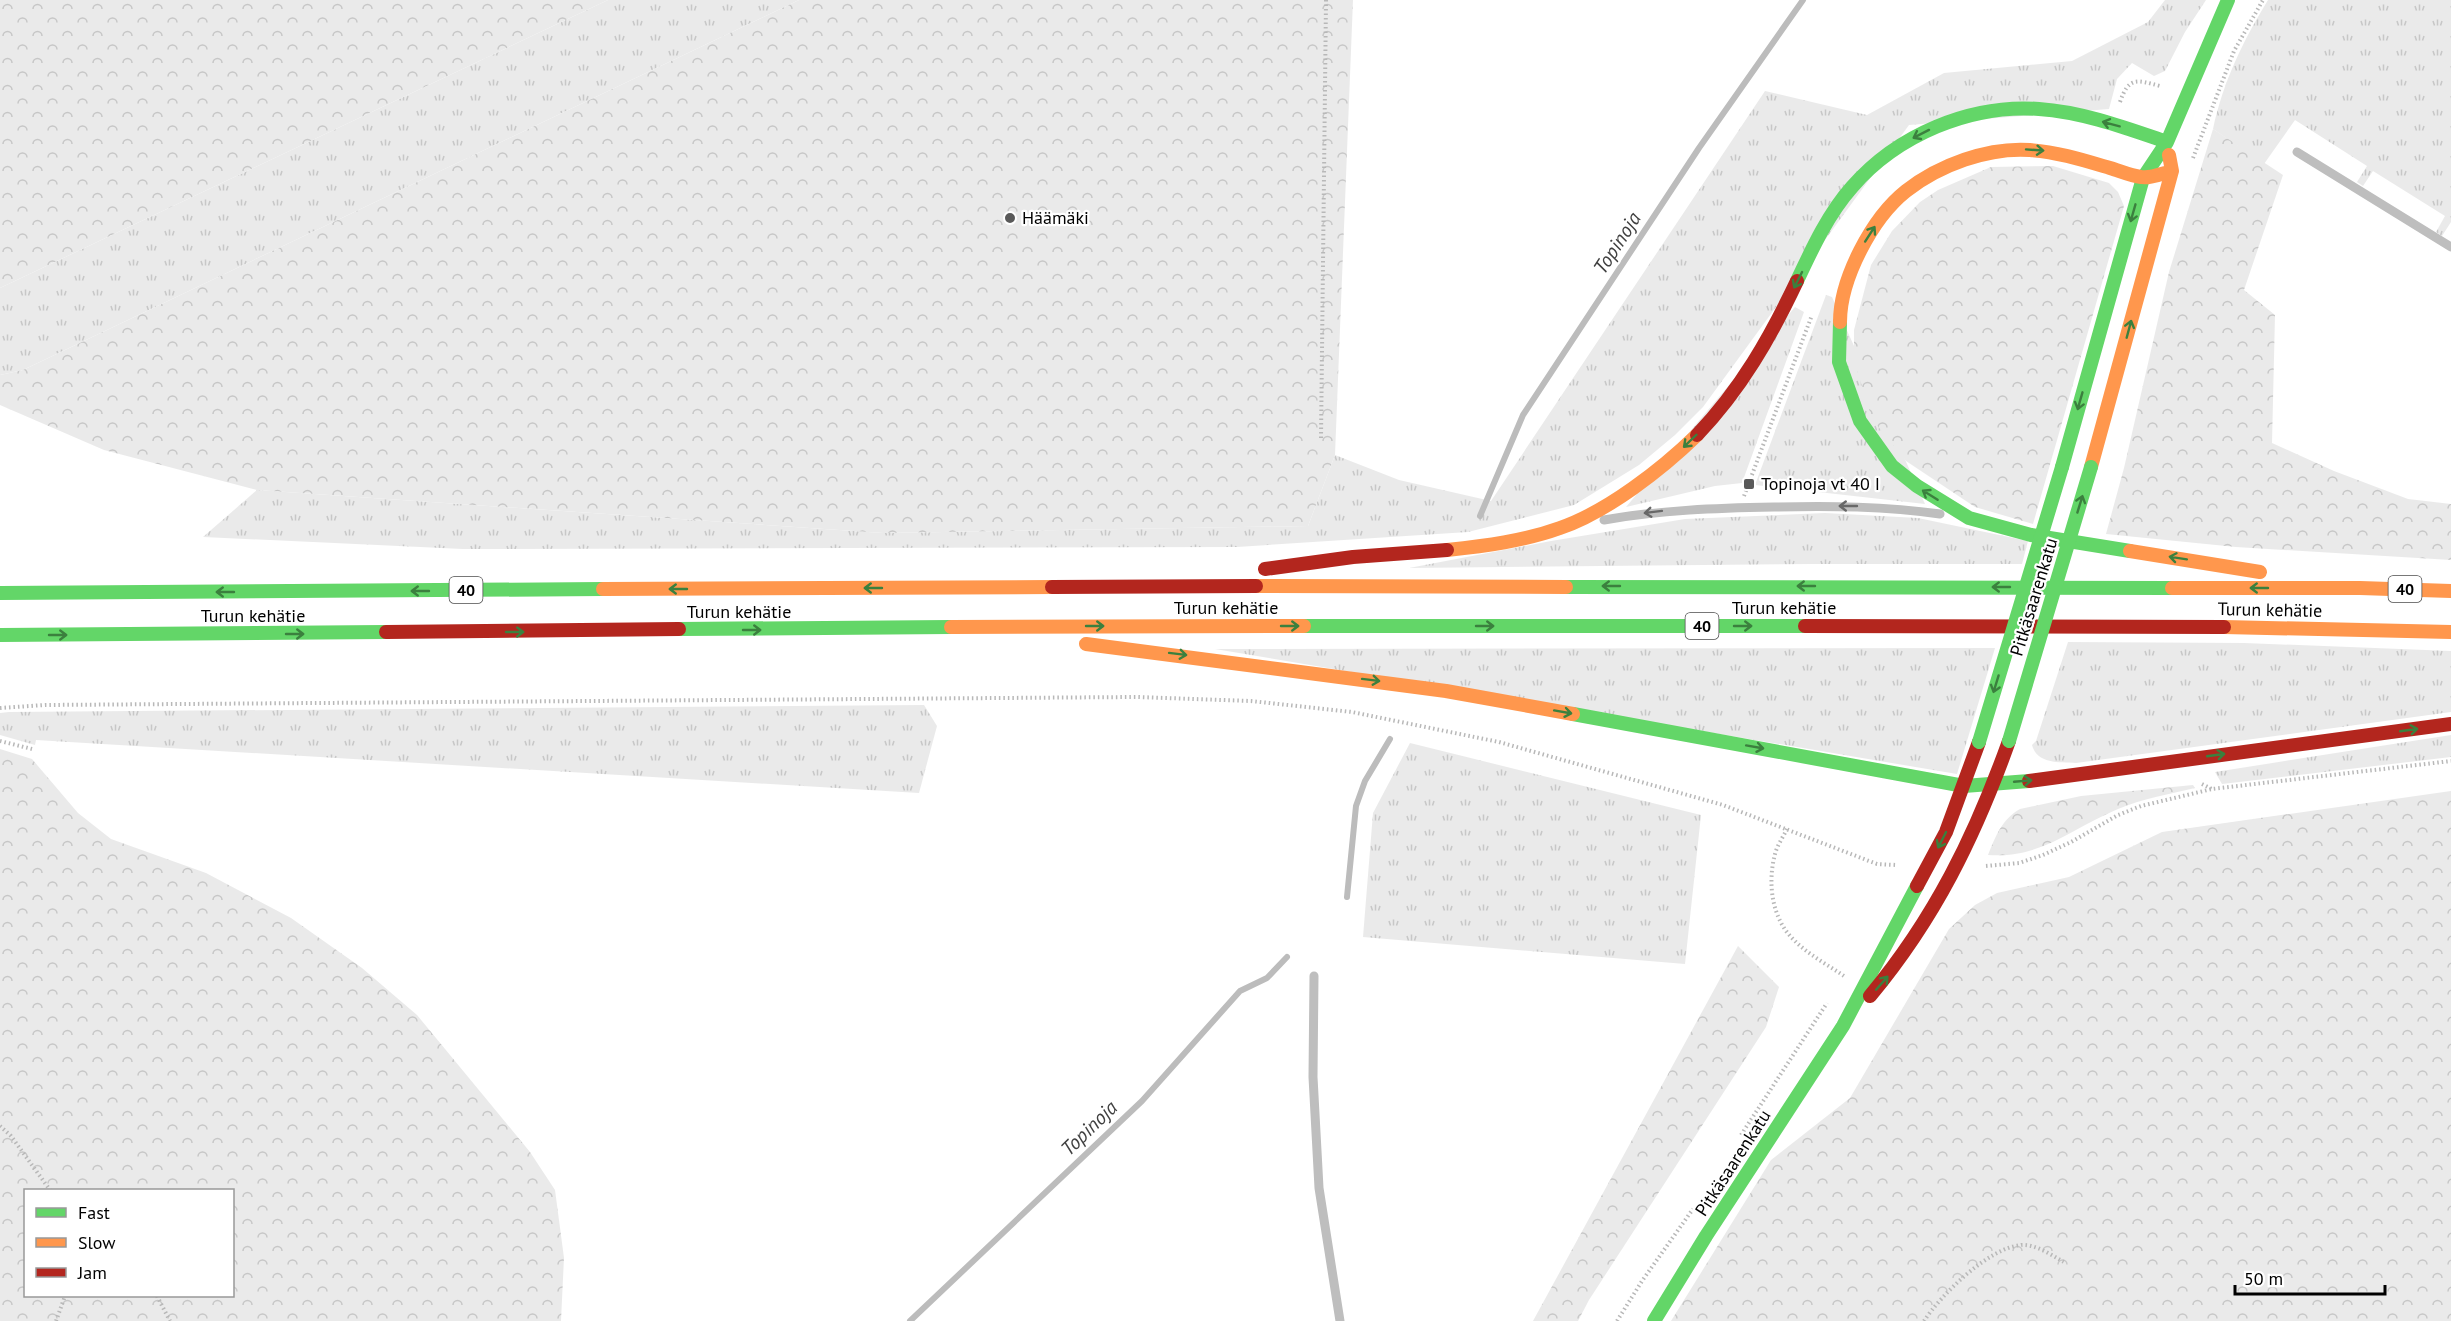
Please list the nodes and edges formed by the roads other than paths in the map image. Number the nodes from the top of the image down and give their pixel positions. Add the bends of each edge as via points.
1 (2228, 0) edge
2 (2167, 142) junction
3 (2297, 152) dead end
4 (2172, 171) junction
5 (2143, 178) junction
6 (2451, 247) edge
7 (1969, 518) junction
8 (1563, 527) junction
9 (1139, 586) junction
10 (2360, 588) junction
11 (2451, 591) edge
12 (0, 593) edge
13 (953, 628) junction
14 (2451, 632) edge
15 (0, 636) edge
16 (2451, 724) edge
17 (1995, 784) junction
18 (1964, 786) junction
19 (1314, 976) dead end
20 (1843, 1026) junction
21 (1340, 1321) edge
22 (1654, 1321) edge

1 - 2 main road, Pitkäsaarenkatu
2 - 4 main road, Pitkäsaarenkatu
2 - 5 main road, Pitkäsaarenkatu
2 -> 8 main road via 2091,119 2022,108 1950,122 1898,147 1851,188 1814,248 1766,344 1704,427 1647,477
3 - 6 lane
4 - 5 main road
17 -> 4 main road, Pitkäsaarenkatu, bridge via 2091,467
7 -> 5 main road via 1892,466 1860,421 1839,362 1838,335 1840,306 1856,258 1885,213 1905,192 1927,177 1974,157 2012,150 2045,151
5 -> 18 main road, Pitkäsaarenkatu, bridge via 2062,467
7 -> 8 lane via 1864,506 1740,507 1654,511
10 -> 7 main road via 2031,535
8 - 9 main road via 1466,549 1349,558
10 -> 9 main road, Turun kehätie / 40
9 -> 12 main road, Turun kehätie / 40 via 1054,592
10 - 11 main road, Turun kehätie / 40
13 -> 14 main road, Turun kehätie / 40 via 1054,622 2157,626
15 -> 13 main road, Turun kehätie / 40
13 -> 18 main road via 1436,689
17 -> 16 main road
17 - 18 main road
20 -> 17 main road, Pitkäsaarenkatu via 1888,976 1935,908
18 -> 20 main road, Pitkäsaarenkatu via 1946,832
19 - 21 lane via 1313,1077 1319,1188
20 - 22 main road, Pitkäsaarenkatu

